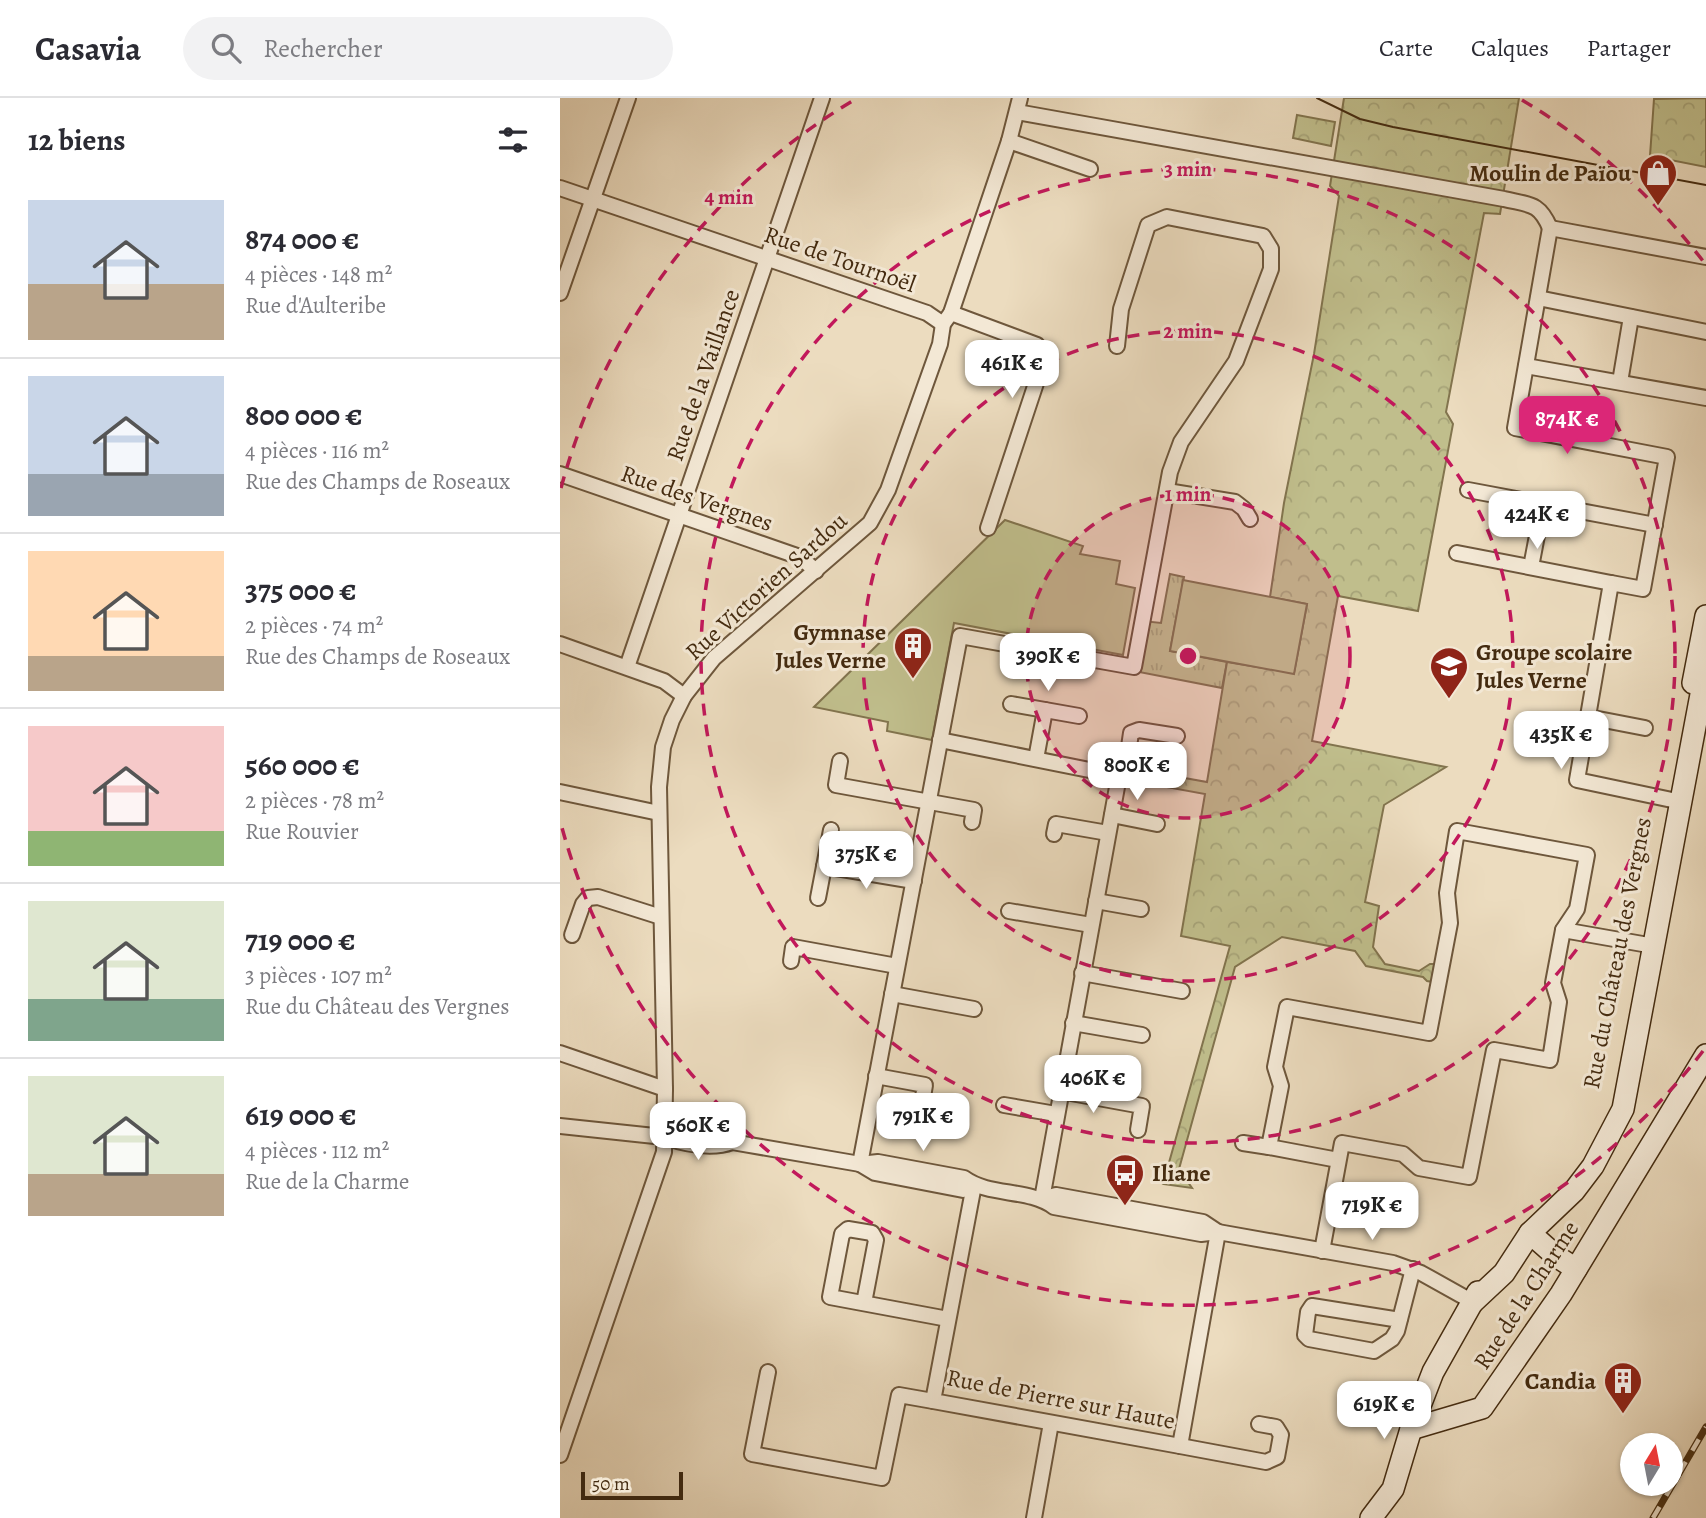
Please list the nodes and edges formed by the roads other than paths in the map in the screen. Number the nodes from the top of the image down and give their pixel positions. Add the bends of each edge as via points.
1 (628, 98) edge
2 (822, 98) edge
3 (1019, 105) edge
4 (1009, 141) junction
5 (1090, 169) dead end
6 (560, 188) edge
7 (592, 199) junction
8 (1550, 228) junction
9 (1706, 257) edge
10 (767, 258) junction
11 (560, 293) edge
12 (1538, 298) junction
13 (1632, 317) junction
14 (947, 318) junction
15 (1706, 332) edge
16 (1118, 346) dead end
17 (1526, 366) junction
18 (1620, 382) junction
19 (1706, 398) edge
20 (560, 474) edge
21 (1468, 490) dead end
22 (1167, 491) junction
23 (1543, 504) junction
24 (678, 515) junction
25 (1250, 519) dead end
26 (1654, 525) junction
27 (988, 528) dead end
28 (1457, 553) dead end
29 (1531, 567) junction
30 (816, 571) junction
31 (1611, 583) junction
32 (1706, 616) edge
33 (560, 644) edge
34 (627, 667) junction
35 (1706, 668) edge
36 (684, 696) junction
37 (1011, 704) dead end
38 (1045, 710) junction
39 (1079, 716) dead end
40 (1588, 717) junction
41 (1646, 728) dead end
42 (1177, 736) dead end
43 (940, 740) junction
44 (1036, 760) junction
45 (840, 761) dead end
46 (1119, 776) junction
47 (560, 792) edge
48 (1672, 800) junction
49 (929, 801) junction
50 (659, 813) junction
51 (1112, 815) junction
52 (972, 822) dead end
53 (1157, 824) dead end
54 (831, 830) dead end
55 (1108, 833) junction
56 (1054, 834) dead end
57 (824, 866) junction
58 (914, 881) junction
59 (818, 898) dead end
60 (1096, 901) junction
61 (1141, 909) dead end
62 (1009, 911) dead end
63 (661, 918) junction
64 (1091, 925) junction
65 (1563, 930) junction
66 (572, 935) dead end
67 (1650, 946) junction
68 (791, 961) dead end
69 (897, 966) junction
70 (1082, 973) junction
71 (1182, 991) dead end
72 (892, 994) junction
73 (974, 1009) dead end
74 (1073, 1023) junction
75 (1142, 1035) dead end
76 (560, 1053) edge
77 (1706, 1055) edge
78 (876, 1076) junction
79 (665, 1089) junction
80 (1060, 1091) junction
81 (923, 1097) dead end
82 (1004, 1105) dead end
83 (1056, 1114) junction
84 (560, 1126) edge
85 (1138, 1130) dead end
86 (664, 1137) junction
87 (1243, 1143) dead end
88 (1269, 1147) junction
89 (1338, 1160) junction
90 (860, 1164) junction
91 (974, 1185) junction
92 (1042, 1199) junction
93 (1218, 1232) junction
94 (1530, 1233) junction
95 (1322, 1251) junction
96 (1413, 1269) junction
97 (1576, 1269) junction
98 (1473, 1302) junction
99 (864, 1303) junction
100 (948, 1319) junction
101 (1400, 1320) junction
102 (768, 1371) dead end
103 (933, 1401) junction
104 (1051, 1423) junction
105 (1259, 1424) dead end
106 (1410, 1429) junction
107 (1180, 1446) junction
108 (560, 1454) edge
109 (1398, 1466) junction
110 (1034, 1518) edge
111 (1360, 1518) edge
112 (1371, 1518) edge

1 - 7 street
2 - 10 street, Rue de la Vaillance
3 - 4 street, Rue Victorien Sardou
3 - 8 street via 1504,198 1534,206 1543,212
4 - 5 street
4 - 14 street, Rue Victorien Sardou
6 - 7 street, Rue de Tournoël
7 - 10 street, Rue de Tournoël
7 - 11 street
8 - 9 street
8 - 12 street
10 - 14 street, Rue de Tournoël
10 - 24 street, Rue de la Vaillance
12 - 13 street
12 - 17 street
13 - 15 street
13 - 18 street
14 - 27 street, Rue de Tournoël via 1037,345 1045,356
14 - 30 street, Rue Victorien Sardou via 888,490 870,523
16 - 22 street via 1121,309 1148,225 1167,217 1263,236 1271,249 1270,269 1237,361 1181,442
17 - 18 street
17 - 26 street via 1515,428 1667,457
18 - 19 street
20 - 24 street, Rue des Vergnes
21 - 23 street
22 - 25 street via 1235,502
22 - 43 street via 1134,667 960,636
23 - 26 street
23 - 29 street
24 - 30 street, Rue des Vergnes via 800,557
24 - 34 street, Rue de la Vaillance
26 - 31 street via 1643,589
28 - 29 street
29 - 31 street
30 - 36 street, Rue Victorien Sardou via 714,658
31 - 40 street
32 - 48 main road, Rue du Château des Vergnes
33 - 34 street
34 - 36 street via 664,681
35 - 67 main road, Rue du Château des Vergnes
36 - 50 street, Rue Victorien Sardou via 663,747
37 - 38 street
38 - 39 street
38 - 44 street
40 - 41 street
40 - 48 street via 1577,780
42 - 46 street via 1139,730 1131,733 1126,767
43 - 44 street
43 - 49 street
44 - 46 street
45 - 49 street via 836,785
46 - 51 street
47 - 50 street
48 - 67 main road, Rue du Château des Vergnes
49 - 52 street via 974,810
49 - 58 street
50 - 63 street, Rue Victorien Sardou
51 - 53 street
51 - 55 street
54 - 57 street
55 - 56 street via 1056,824
55 - 60 street
57 - 58 street
57 - 59 street
58 - 69 street
60 - 61 street
60 - 64 street
62 - 64 street
63 - 66 street via 598,897 588,898
63 - 79 street, Rue Victorien Sardou
64 - 70 street
65 - 67 street
65 - 88 street via 1577,909 1587,855 1457,831 1447,893 1450,923 1429,1033 1287,1007 1275,1066 1281,1086
65 - 89 street via 1553,983 1559,1002 1550,1060 1494,1049 1469,1177 1419,1168 1403,1154 1342,1143
67 - 94 main road, Rue du Château des Vergnes via 1611,1133 1574,1191
68 - 69 street via 793,947
69 - 72 street
70 - 71 street
70 - 74 street
72 - 73 street
72 - 78 street
74 - 75 street
74 - 80 street
76 - 79 street
77 - 97 main road, Rue de la Charme
78 - 81 street via 925,1085
78 - 90 street
79 - 86 street, Rue Victorien Sardou
80 - 83 street
80 - 85 street via 1142,1106
82 - 83 street
83 - 92 street
84 - 86 street
86 - 90 street via 682,1132 721,1136 732,1142
86 - 108 street, Rue Victorien Sardou via 664,1152
87 - 88 street
88 - 89 street
89 - 95 street
90 - 91 street via 878,1162 964,1178
91 - 92 street
91 - 100 street, Rue de Pierre sur Haute
92 - 93 street via 1054,1207 1201,1234
93 - 95 street
93 - 107 street, Rue de Pierre sur Haute
94 - 97 main road
94 - 98 main road, Rue du Château des Vergnes via 1504,1273
95 - 96 street
96 - 98 street
96 - 101 street
97 - 106 main road, Rue de la Charme via 1482,1408
98 - 106 main road, Rue de la Charme via 1433,1372
99 - 99 street via 830,1297 842,1234 848,1229 872,1233 876,1240
99 - 100 street
100 - 103 street, Rue de Pierre sur Haute
101 - 101 street via 1392,1339 1374,1351 1305,1335 1312,1306
102 - 103 street via 752,1454 882,1478 899,1395
103 - 104 street, Rue de Pierre sur Haute
104 - 107 street, Rue de Pierre sur Haute
104 - 110 street
105 - 107 street via 1276,1427 1281,1434 1278,1457 1266,1462
106 - 109 main road
109 - 111 main road
109 - 112 main road via 1393,1489

